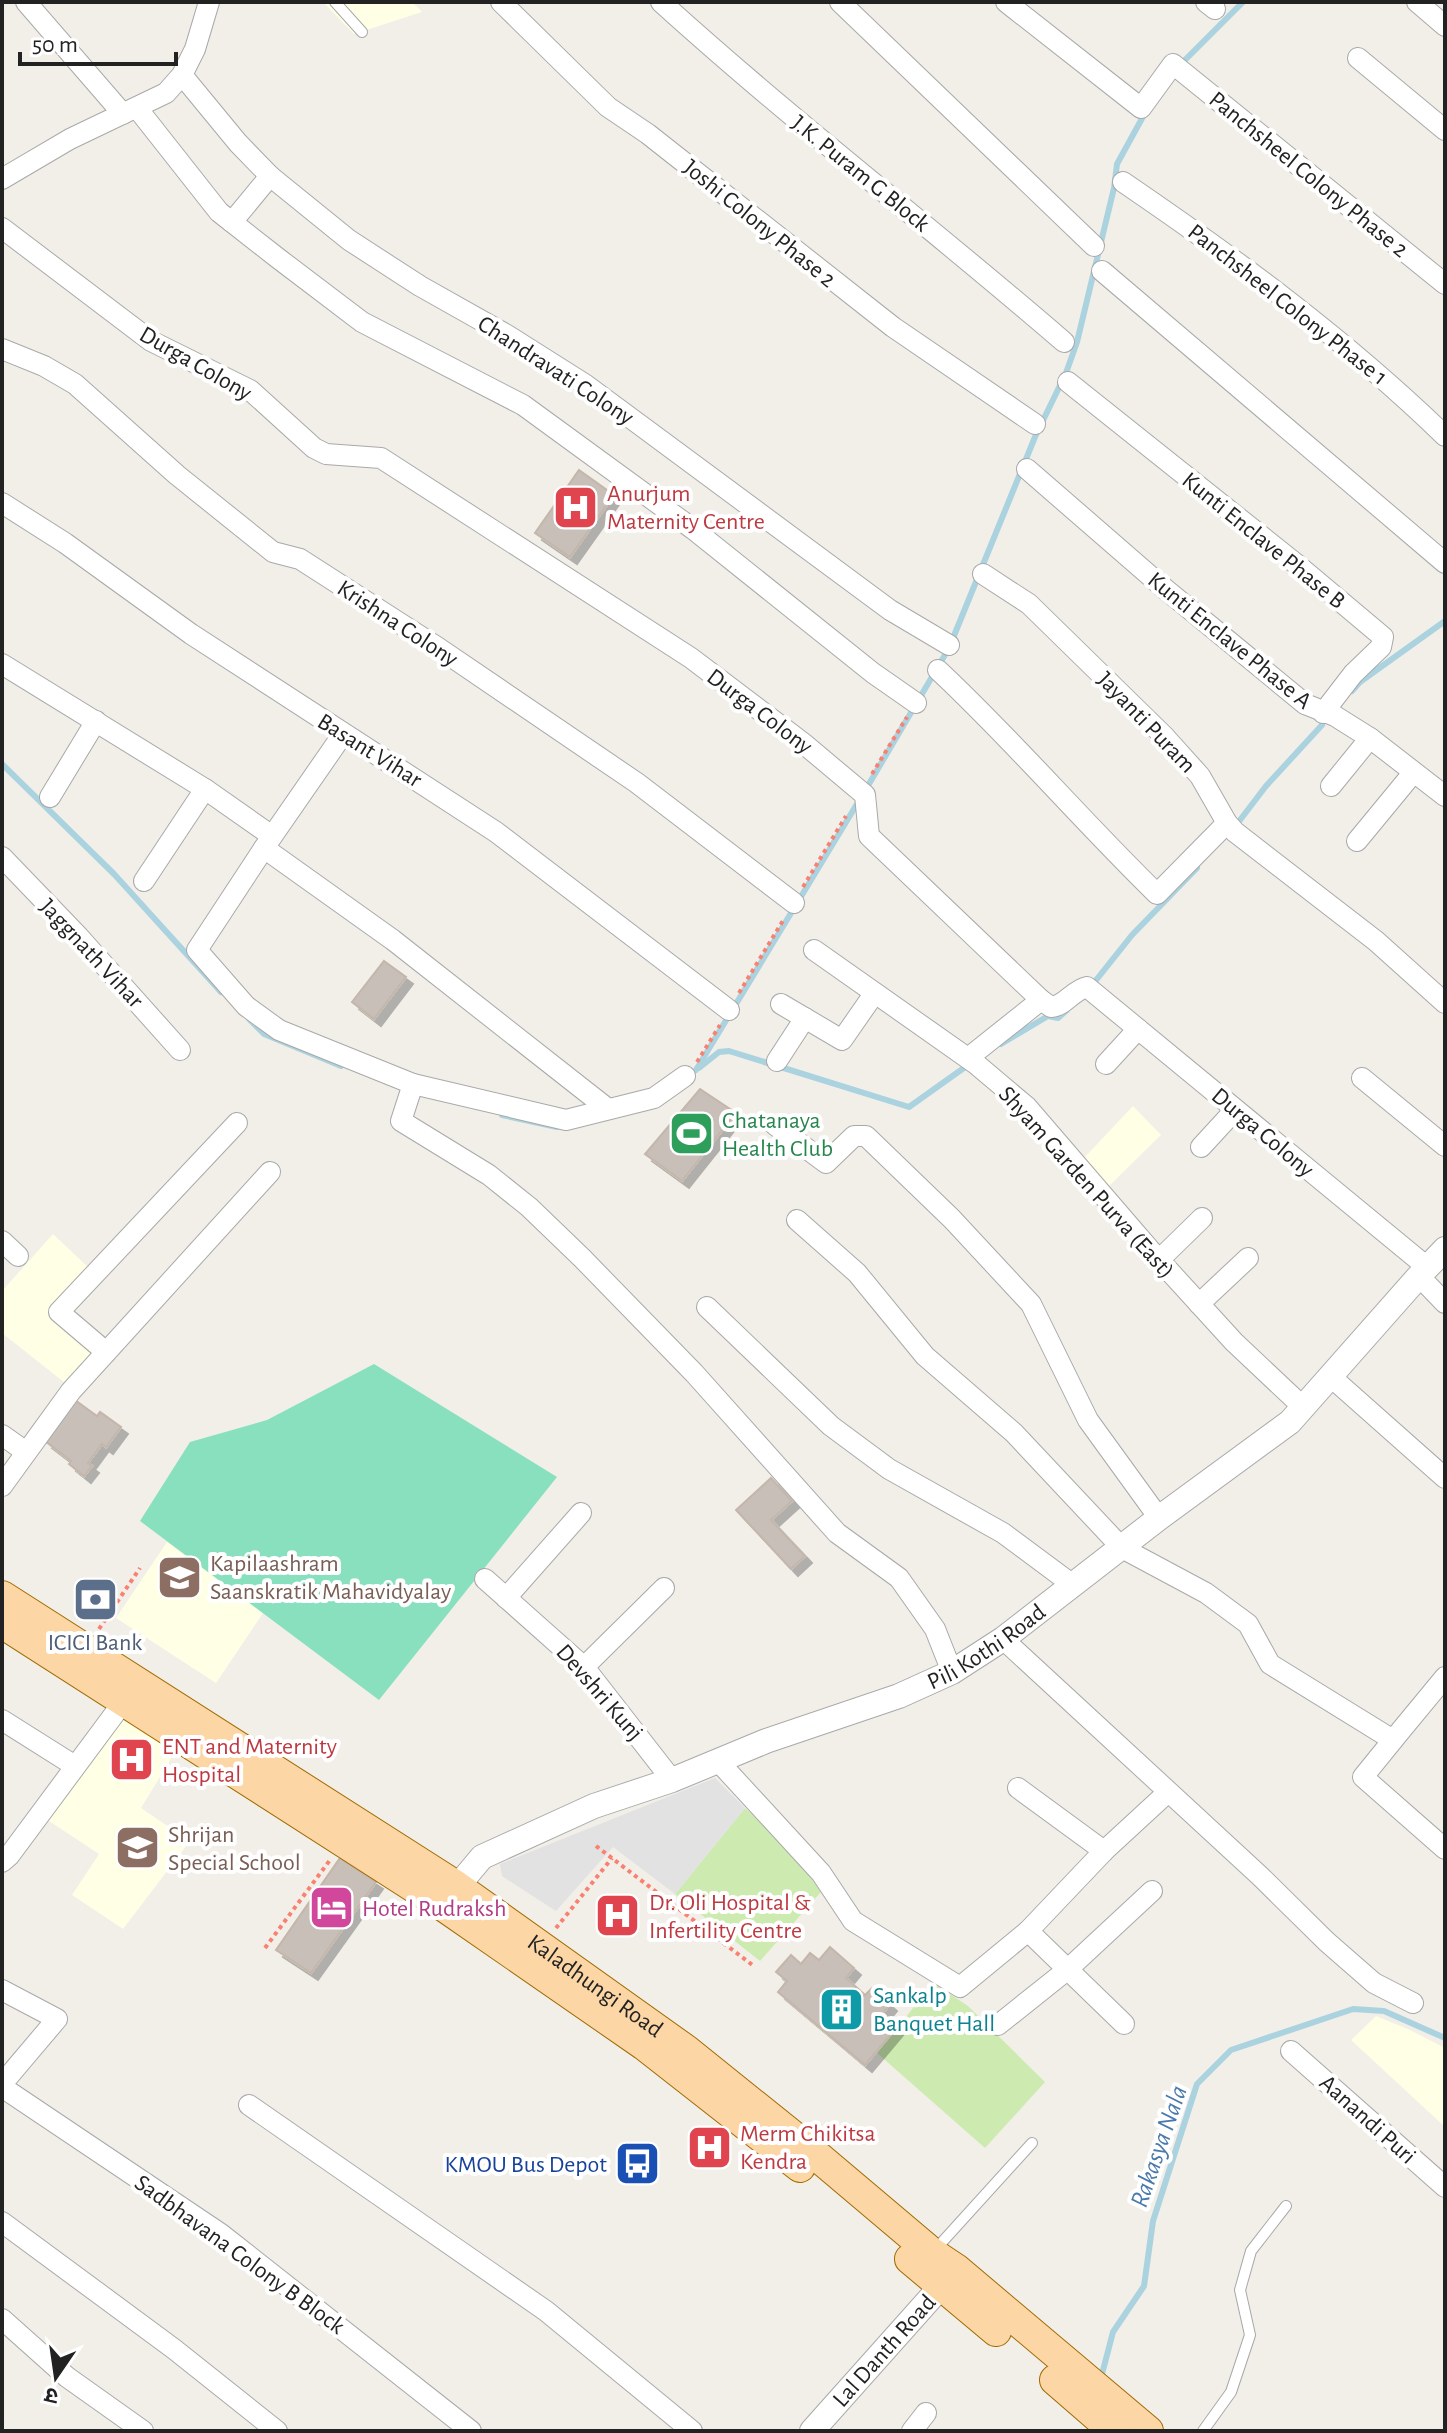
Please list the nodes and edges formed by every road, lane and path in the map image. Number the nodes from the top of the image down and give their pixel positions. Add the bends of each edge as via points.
1 (26, 2) edge
2 (335, 2) edge
3 (501, 2) edge
4 (661, 2) edge
5 (1006, 2) edge
6 (1417, 2) edge
7 (203, 6) edge
8 (855, 7) edge
9 (1445, 26) edge
10 (362, 32) dead end
11 (1358, 58) dead end
12 (182, 75) junction
13 (130, 111) junction
14 (1445, 130) edge
15 (4, 172) edge
16 (270, 176) junction
17 (1123, 182) dead end
18 (232, 222) junction
19 (2, 228) edge
20 (1094, 246) dead end
21 (1102, 271) dead end
22 (1445, 284) edge
23 (1064, 342) dead end
24 (2, 349) edge
25 (1068, 382) dead end
26 (1035, 424) dead end
27 (1445, 436) edge
28 (1027, 469) dead end
29 (2, 503) edge
30 (1445, 563) edge
31 (983, 574) dead end
32 (949, 645) dead end
33 (2, 664) edge
34 (938, 670) dead end
35 (916, 703) joint
36 (1323, 713) junction
37 (96, 721) junction
38 (343, 734) junction
39 (1370, 738) junction
40 (1413, 773) junction
41 (1331, 786) dead end
42 (205, 789) junction
43 (862, 791) junction
44 (1445, 796) edge
45 (50, 797) dead end
46 (1227, 823) junction
47 (1357, 841) dead end
48 (268, 842) junction
49 (2, 857) edge
50 (144, 881) dead end
51 (794, 903) junction
52 (814, 950) dead end
53 (874, 994) junction
54 (1041, 1000) junction
55 (1445, 1003) edge
56 (781, 1004) dead end
57 (729, 1010) junction
58 (805, 1018) junction
59 (1138, 1029) junction
60 (180, 1050) dead end
61 (968, 1058) junction
62 (777, 1061) dead end
63 (1106, 1064) dead end
64 (685, 1076) joint
65 (1362, 1078) dead end
66 (413, 1084) junction
67 (608, 1109) junction
68 (1235, 1110) junction
69 (237, 1123) dead end
70 (775, 1125) dead end
71 (1445, 1146) edge
72 (1201, 1147) dead end
73 (270, 1172) dead end
74 (1202, 1218) dead end
75 (797, 1220) dead end
76 (2, 1241) edge
77 (1445, 1249) edge
78 (18, 1256) dead end
79 (1248, 1258) dead end
80 (1159, 1260) junction
81 (1423, 1271) junction
82 (1445, 1303) edge
83 (1199, 1304) junction
84 (707, 1307) dead end
85 (106, 1352) junction
86 (1330, 1376) junction
87 (1303, 1407) junction
88 (2, 1435) edge
89 (26, 1452) junction
90 (1445, 1478) edge
91 (2, 1486) edge
92 (581, 1513) dead end
93 (1159, 1518) junction
94 (1122, 1548) junction
95 (140, 1568) dead end
96 (485, 1579) dead end
97 (1073, 1585) junction
98 (664, 1588) dead end
99 (2, 1596) edge
100 (506, 1598) junction
101 (2, 1623) edge
102 (1003, 1639) junction
103 (84, 1650) junction
104 (584, 1667) junction
105 (952, 1672) junction
106 (1445, 1677) edge
107 (130, 1693) junction
108 (2, 1720) edge
109 (1393, 1740) junction
110 (718, 1761) junction
111 (75, 1766) junction
112 (672, 1780) junction
113 (1018, 1788) dead end
114 (1167, 1793) junction
115 (343, 1842) junction
116 (596, 1846) dead end
117 (1445, 1849) edge
118 (1104, 1851) junction
119 (612, 1858) junction
120 (2, 1862) edge
121 (1152, 1891) dead end
122 (449, 1896) junction
123 (1028, 1931) junction
124 (540, 1947) junction
125 (265, 1948) dead end
126 (755, 1967) dead end
127 (1067, 1970) junction
128 (2, 1990) edge
129 (1413, 2003) dead end
130 (1124, 2024) dead end
131 (998, 2025) dead end
132 (1291, 2051) dead end
133 (2, 2086) edge
134 (249, 2105) dead end
135 (1032, 2143) dead end
136 (1445, 2187) edge
137 (1286, 2206) dead end
138 (2, 2222) edge
139 (943, 2269) junction
140 (2, 2319) edge
141 (926, 2413) dead end
142 (1106, 2414) edge
143 (143, 2431) edge
144 (277, 2431) edge
145 (471, 2431) edge
146 (692, 2431) edge
147 (812, 2431) edge
148 (912, 2431) edge
149 (1148, 2431) edge
150 (1203, 2431) edge

1 - 13 street
2 - 10 lane
3 - 26 street, Joshi Colony Phase 2 via 608,107 893,327
4 - 23 street, J.K. Puram G Block
5 - 22 street, Panchsheel Colony Phase 2 via 1141,108 1173,64
6 - 9 street
7 - 12 street via 195,49
8 - 20 street
11 - 14 street
12 - 13 street via 166,93
12 - 16 street, Chandravati Colony
13 - 15 street
13 - 18 street
16 - 18 street
16 - 32 street, Chandravati Colony via 349,240 586,385 890,610
17 - 27 street, Panchsheel Colony Phase 1 via 1314,321
18 - 35 street via 362,322 523,405
19 - 43 street, Durga Colony via 151,341 250,390 314,448 326,454 381,458 609,604 691,658
21 - 30 street
24 - 51 street, Krishna Colony via 75,384 273,552 300,559 440,649 637,783
25 - 36 street, Kunti Enclave Phase B via 1383,637 1381,647
28 - 36 street, Kunti Enclave Phase A via 1269,675
29 - 38 street, Basant Vihar
31 - 46 street, Jayanti Puram via 1029,604 1164,736 1200,776
33 - 37 street
34 - 46 street via 1157,894
35 - 43 path
36 - 39 street, Kunti Enclave Phase A
37 - 42 street
37 - 45 street
38 - 48 street
38 - 57 street, Basant Vihar via 496,832
39 - 40 street, Kunti Enclave Phase A
39 - 41 street
40 - 44 street, Kunti Enclave Phase A
40 - 47 street
42 - 48 street
42 - 50 street
43 - 51 path
43 - 54 street via 869,836
46 - 55 street, Jayanti Puram
48 - 66 street via 197,950 246,1006 279,1030
48 - 67 street
49 - 60 street, Jaggnath Vihar
51 - 57 path
52 - 53 street, Shyam Garden Purva (East)
53 - 58 street via 842,1040
53 - 61 street, Shyam Garden Purva (East)
54 - 59 street, Durga Colony via 1057,1007 1087,987
54 - 61 street
56 - 58 street
57 - 64 path
58 - 62 street
59 - 63 street
59 - 68 street, Durga Colony
61 - 80 street, Shyam Garden Purva (East) via 1027,1107
64 - 67 street via 654,1098
65 - 71 street
66 - 67 street via 566,1120
66 - 105 street via 401,1121 489,1175 529,1207 627,1302 837,1533 899,1578 935,1629
68 - 72 street
68 - 81 street, Durga Colony
69 - 85 street via 59,1312
70 - 93 street via 826,1163 854,1136 866,1136 952,1219 1031,1304 1088,1420
73 - 85 street
74 - 80 street
75 - 94 street via 857,1273 925,1356 1014,1433
76 - 78 street
77 - 81 street, Pili Kothi Road
79 - 83 street
80 - 83 street, Shyam Garden Purva (East)
81 - 82 street, Durga Colony
81 - 86 street, Pili Kothi Road
83 - 87 street, Shyam Garden Purva (East)
84 - 97 street via 831,1426 889,1469 1003,1533
85 - 89 street
86 - 87 street, Pili Kothi Road
86 - 90 street
87 - 93 street, Pili Kothi Road
88 - 89 street
89 - 91 street
92 - 100 street
93 - 94 street, Pili Kothi Road
94 - 97 street, Pili Kothi Road
94 - 109 street via 1206,1593 1248,1624 1270,1664
95 - 103 path
96 - 100 street, Devshri Kunj
97 - 102 street, Pili Kothi Road
98 - 104 street
99 - 103 main road, Kaladhungi Road
100 - 104 street, Devshri Kunj
101 - 107 main road, Kaladhungi Road
102 - 105 street, Pili Kothi Road
102 - 114 street
103 - 107 main road, Kaladhungi Road
104 - 112 street, Devshri Kunj
105 - 110 street, Pili Kothi Road
106 - 109 street
107 - 111 street
107 - 115 main road, Kaladhungi Road
107 - 122 main road, Kaladhungi Road
108 - 111 street
109 - 117 street via 1363,1777
110 - 112 street, Pili Kothi Road
110 - 123 street via 821,1873 853,1921 960,1987
111 - 120 street
112 - 122 street, Pili Kothi Road via 594,1806 482,1857
113 - 118 street
114 - 118 street
114 - 129 street via 1374,1983
115 - 122 main road, Kaladhungi Road
115 - 125 path
116 - 119 path
118 - 123 street
119 - 124 path
119 - 126 path
121 - 127 street
122 - 124 main road, Kaladhungi Road
122 - 139 main road, Kaladhungi Road via 809,2174
123 - 127 street
124 - 139 main road, Kaladhungi Road via 686,2050 803,2144
127 - 130 street
127 - 131 street
128 - 133 street, Sadbhavana Colony B Block via 57,2019
132 - 136 street, Aanandi Puri
133 - 145 street, Sadbhavana Colony B Block via 221,2234
134 - 146 street via 546,2311
135 - 139 lane
137 - 150 lane via 1251,2251 1240,2290 1250,2335 1231,2392
138 - 144 street
139 - 142 main road, Kaladhungi Road
139 - 147 street, Lal Danth Road
140 - 143 street via 67,2377
141 - 148 street
142 - 149 main road, Kaladhungi Road

